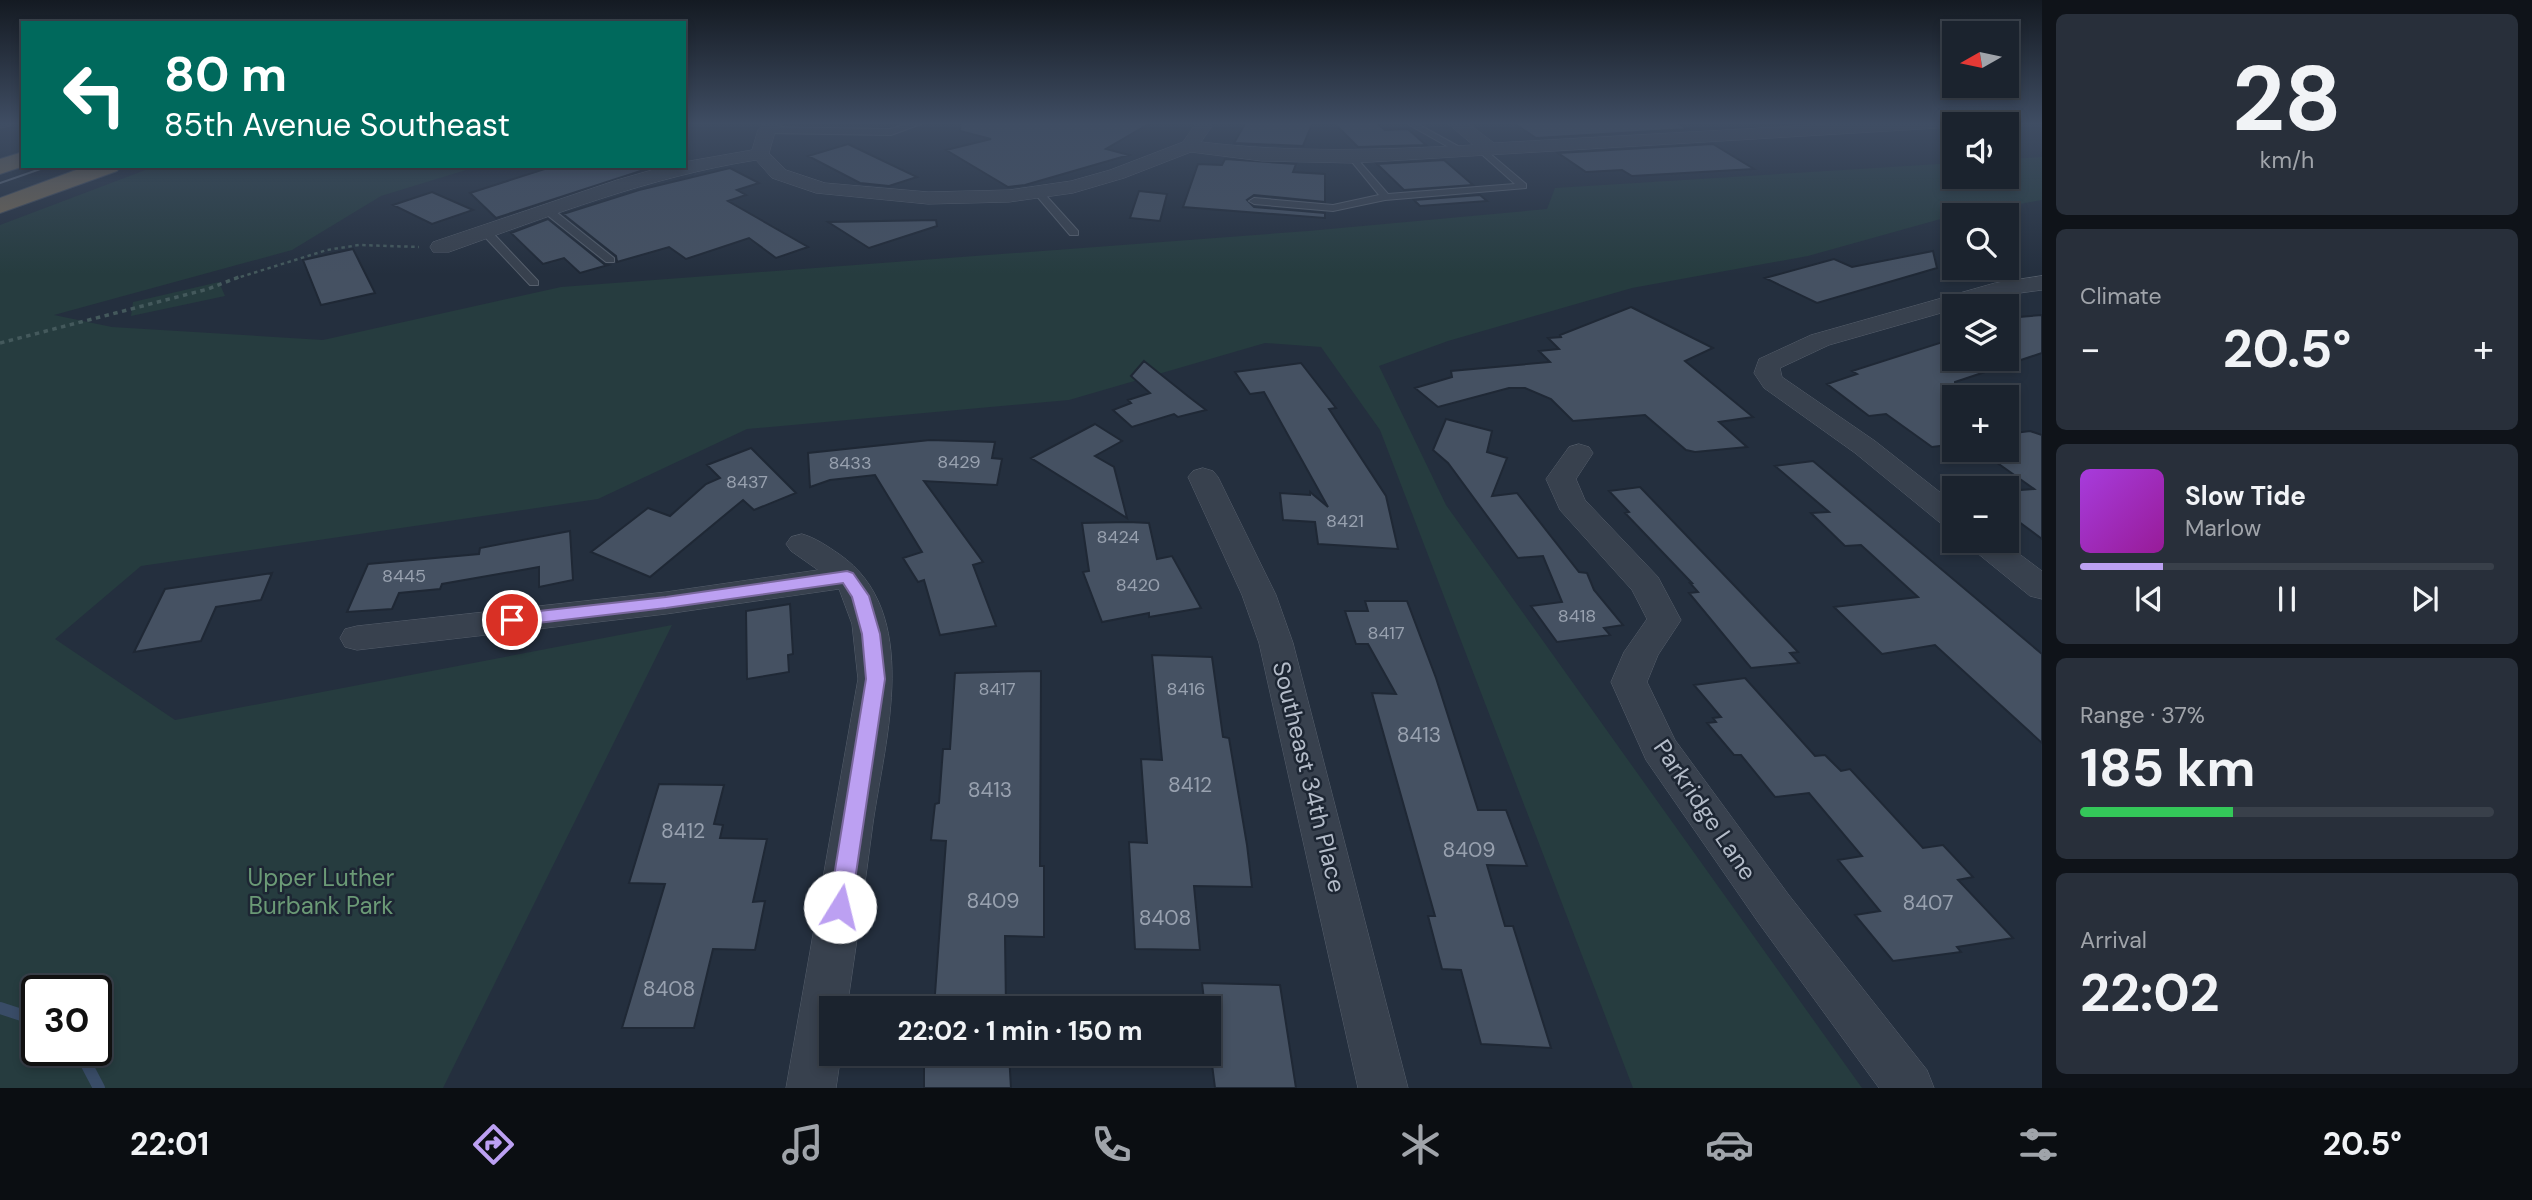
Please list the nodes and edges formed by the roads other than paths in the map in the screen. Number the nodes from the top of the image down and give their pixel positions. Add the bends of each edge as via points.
1 (91, 173) edge
2 (668, 173) edge
3 (778, 173) edge
4 (1120, 173) edge
5 (1365, 173) edge
6 (1509, 173) edge
7 (1038, 192) junction
8 (1385, 197) junction
9 (1254, 201) dead end
10 (0, 206) edge
11 (546, 209) junction
12 (486, 232) junction
13 (1073, 233) dead end
14 (441, 247) road end
15 (610, 260) dead end
16 (534, 283) dead end
17 (2042, 284) edge
18 (1579, 453) dead end
19 (1203, 477) dead end
20 (1942, 509) edge
21 (802, 544) dead end
22 (1997, 553) edge
23 (847, 577) junction
24 (2042, 588) edge
25 (357, 638) dead end
26 (811, 1088) edge
27 (1383, 1088) edge
28 (1909, 1088) edge

1 - 10 highway
2 - 11 street
3 - 7 street via 823,189 871,195 965,198
4 - 7 street
5 - 8 lane
6 - 8 lane via 1522,186
7 - 13 lane
8 - 9 lane via 1334,208
11 - 12 street
11 - 15 lane
12 - 14 street
12 - 16 lane
17 - 20 street via 2003,288 1820,340 1768,364 1773,382
18 - 28 street, Parkridge Lane via 1561,479 1571,503 1646,585 1664,620 1629,682 1660,749
19 - 27 street, Southeast 34th Place via 1259,595 1276,643
21 - 23 street
22 - 24 street
23 - 25 street
23 - 26 street via 860,596 871,634 876,679

